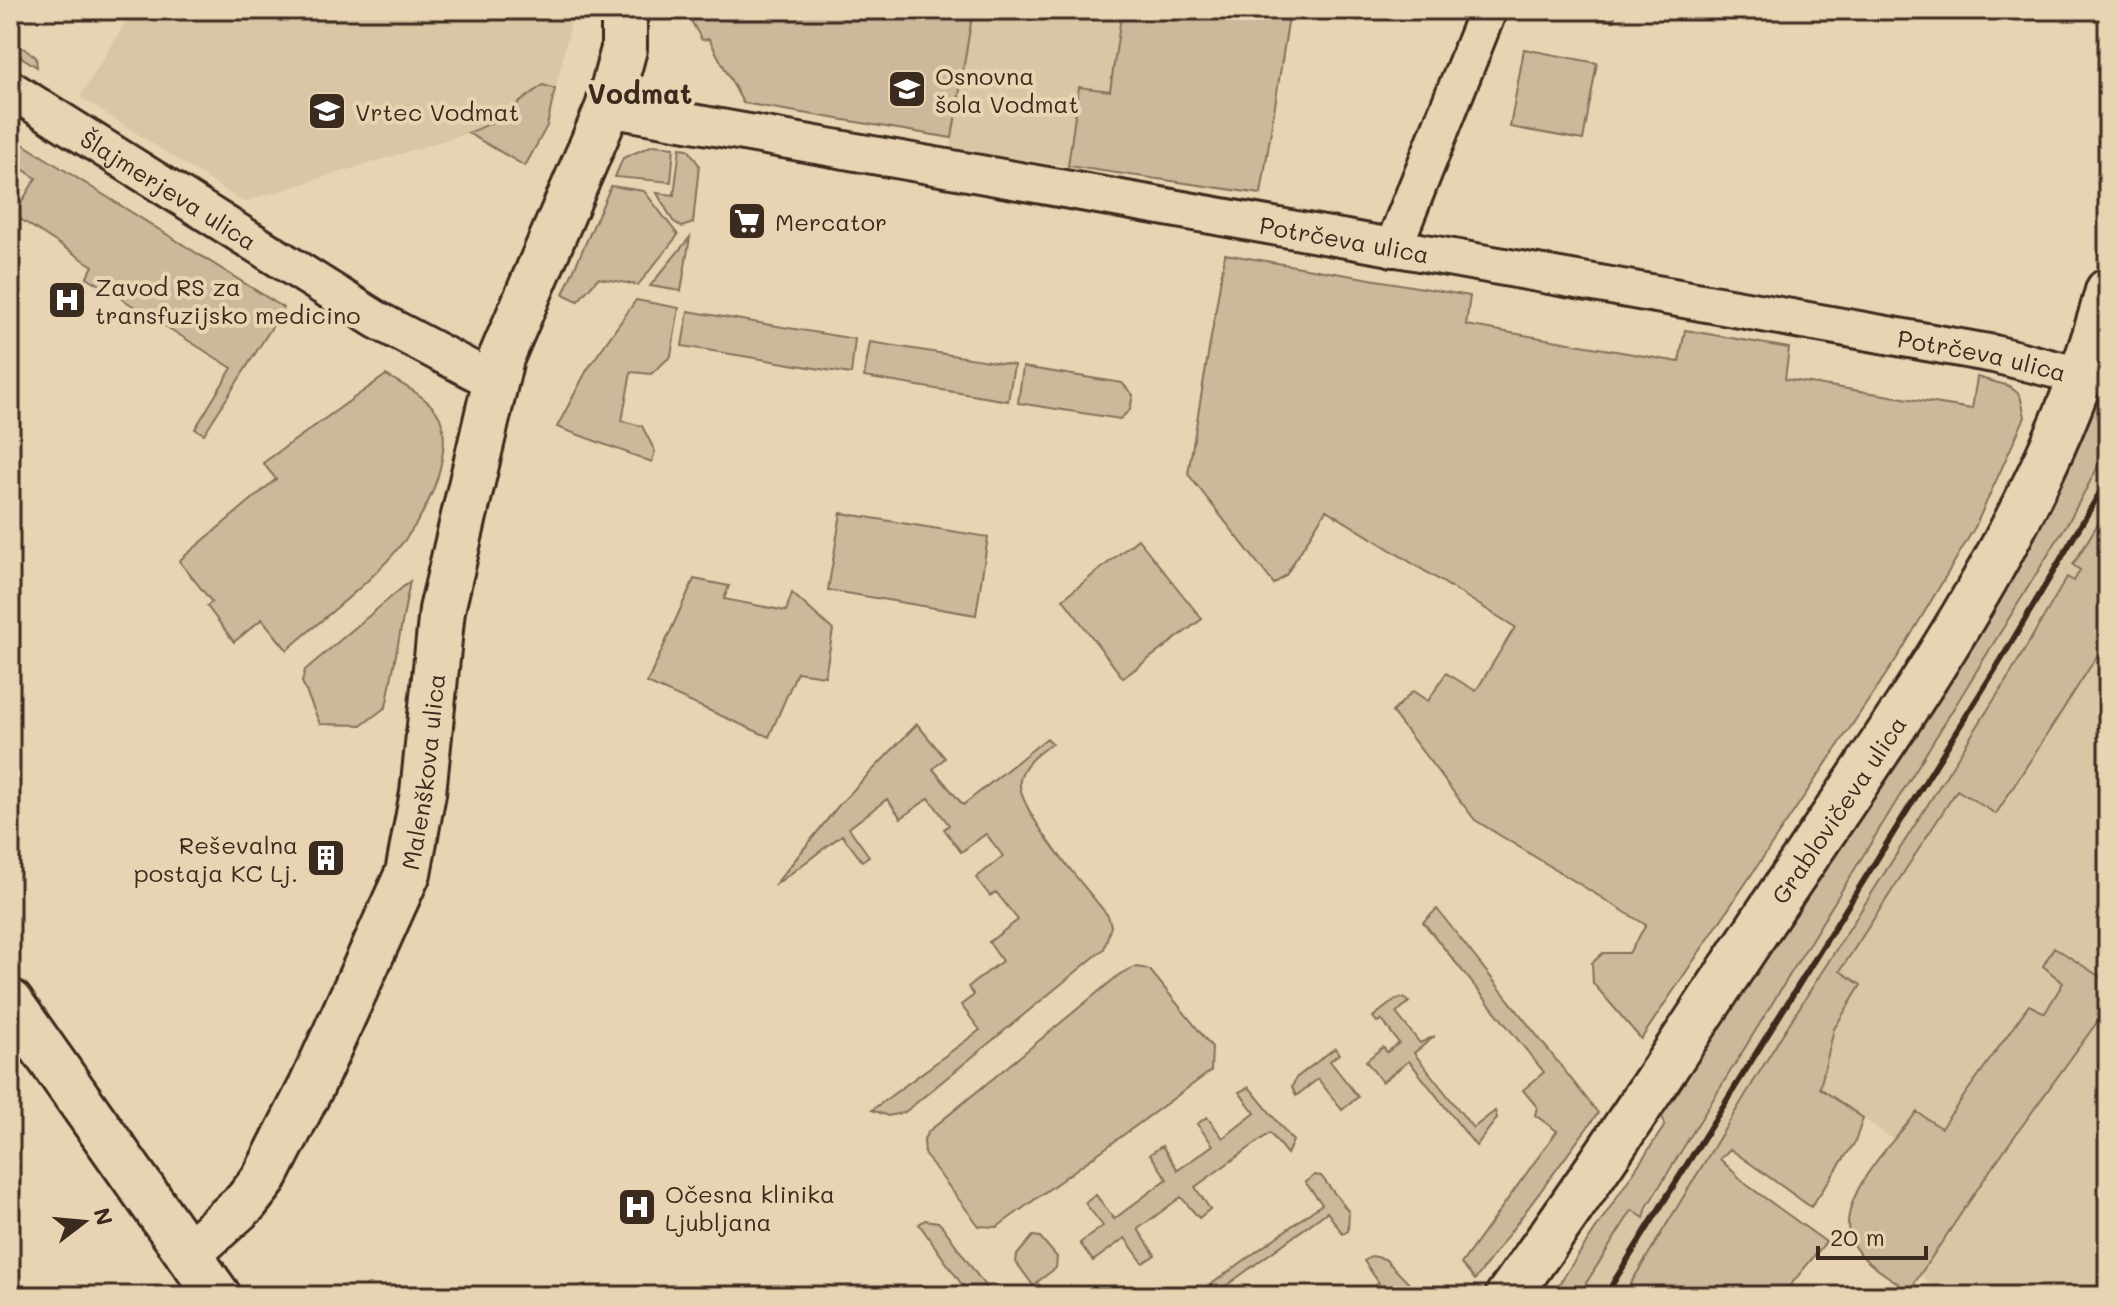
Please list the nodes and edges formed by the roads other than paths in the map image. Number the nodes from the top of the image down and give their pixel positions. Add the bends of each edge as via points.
1 (624, 10) edge
2 (1488, 10) edge
3 (23, 96) edge
4 (608, 108) junction
5 (1393, 248) junction
6 (2108, 291) edge
7 (2094, 360) edge
8 (495, 382) junction
9 (10, 1002) edge
10 (188, 1254) junction
11 (218, 1296) edge
12 (1508, 1296) edge

1 - 4 street, Malenškova ulica via 624,49
2 - 5 street
3 - 8 street, Šlajmerjeva ulica via 377,320
4 - 5 street, Potrčeva ulica
4 - 8 street, Malenškova ulica via 513,322
5 - 7 street, Potrčeva ulica via 1994,354
6 - 7 street, Grablovičeva ulica
7 - 12 street, Grablovičeva ulica via 2033,490 1953,636
8 - 10 street, Malenškova ulica via 442,610 423,793 408,873 264,1179
9 - 10 street
10 - 11 street

